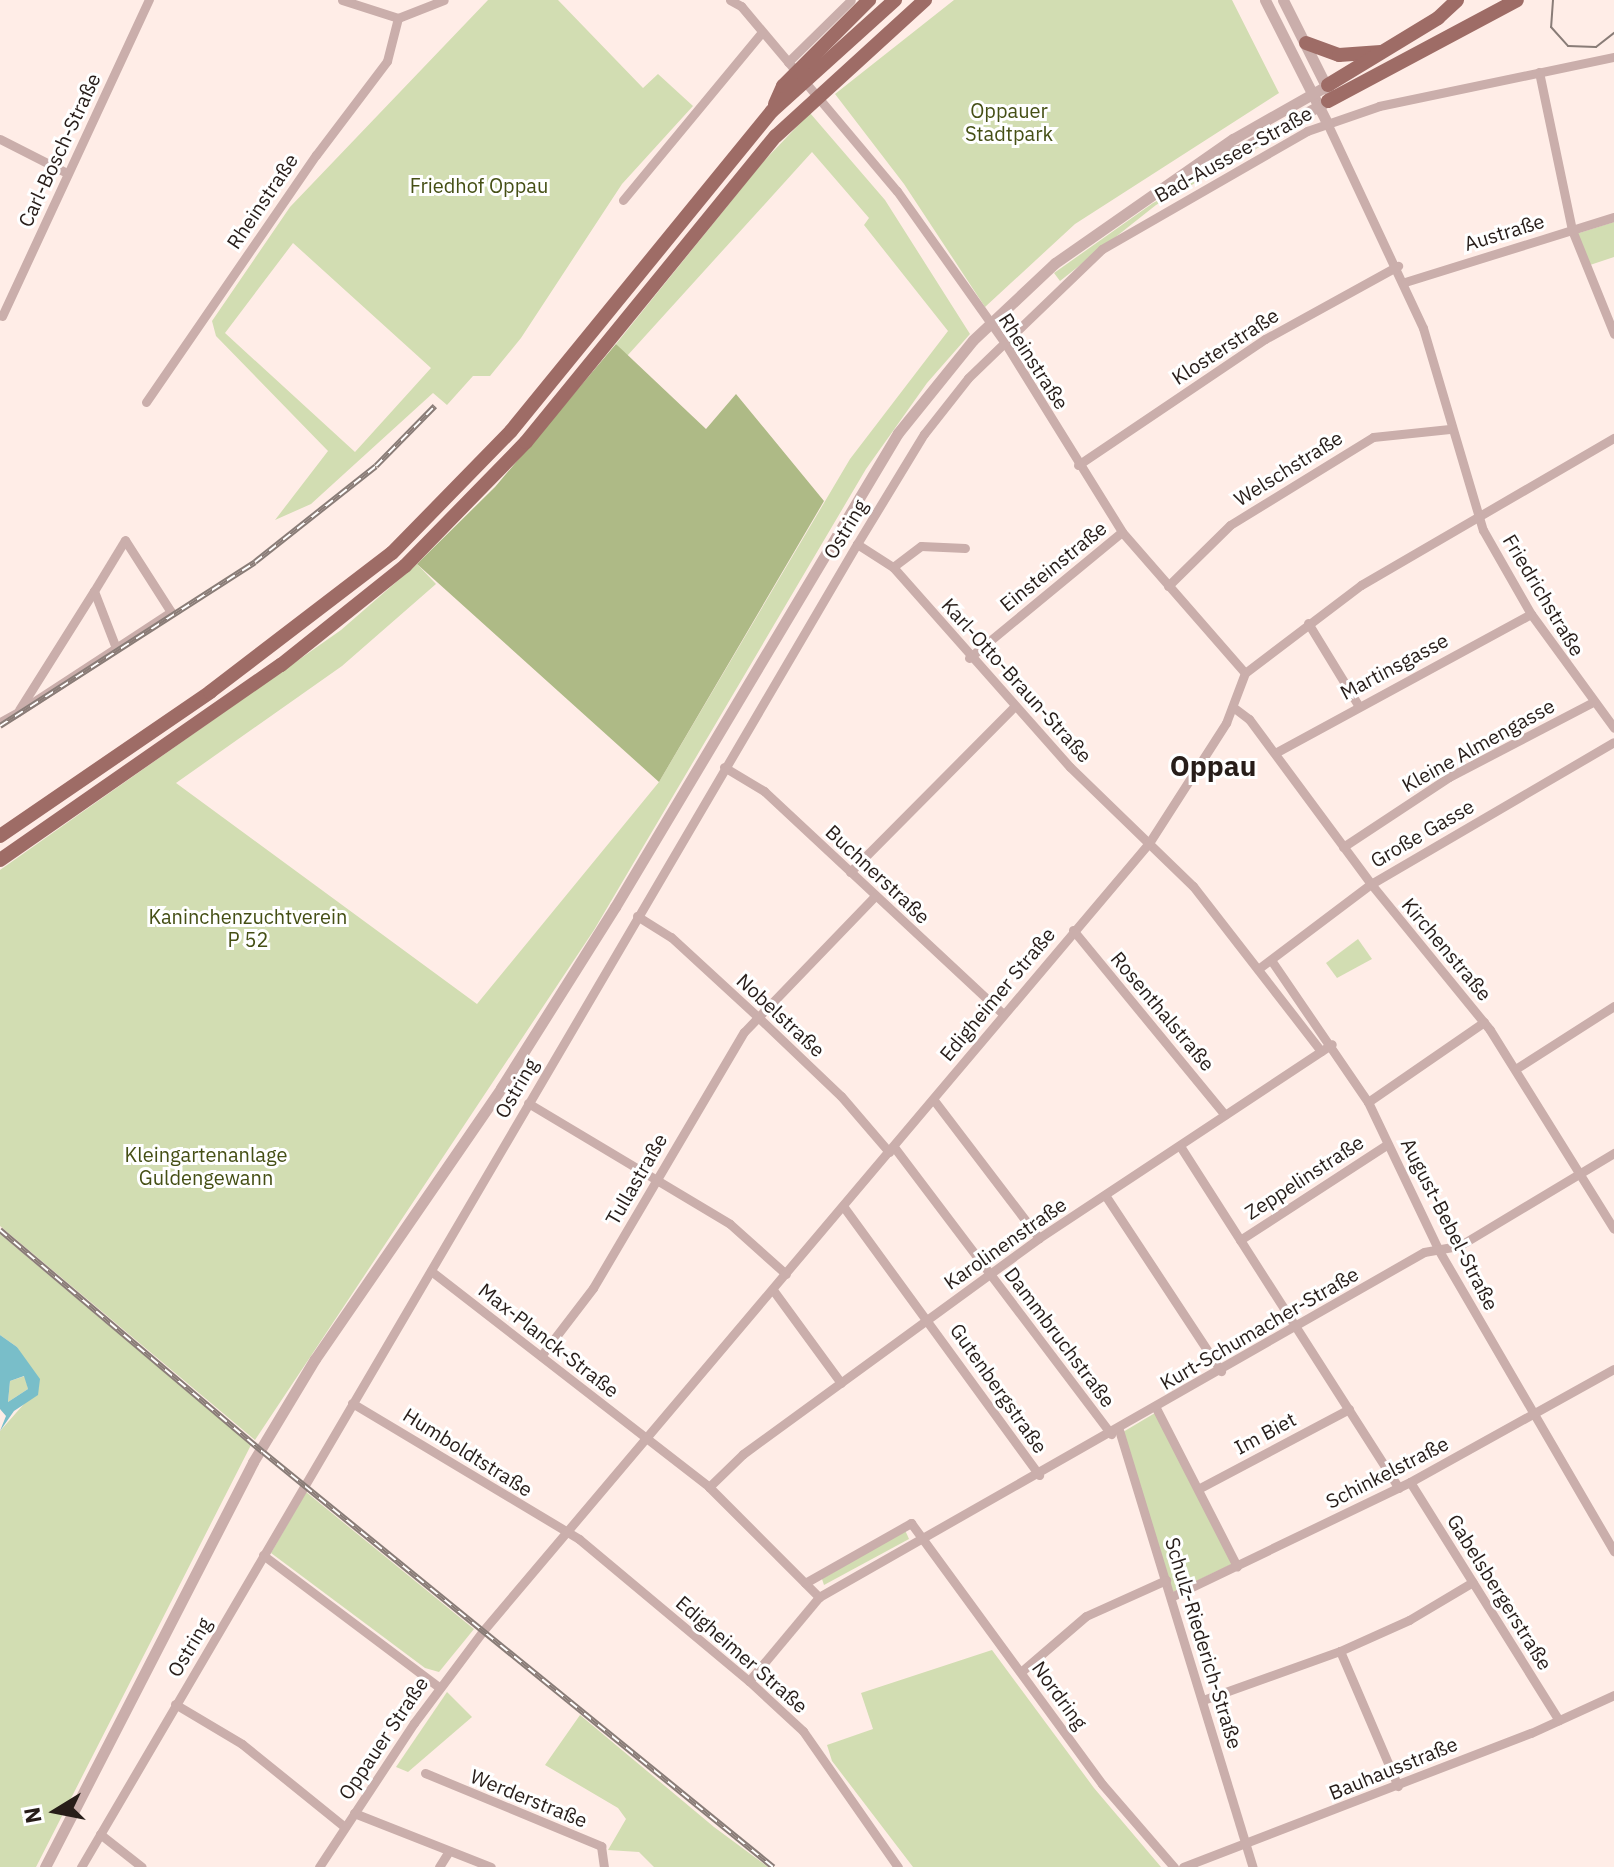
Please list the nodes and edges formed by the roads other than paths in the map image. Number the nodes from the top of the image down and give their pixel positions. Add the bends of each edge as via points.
1 (149, 0) edge
2 (342, 0) edge
3 (444, 0) edge
4 (730, 0) edge
5 (851, 0) edge
6 (869, 0) edge
7 (895, 0) edge
8 (925, 0) edge
9 (1265, 0) edge
10 (1283, 0) edge
11 (1457, 0) edge
12 (1517, 0) edge
13 (741, 3) edge
14 (398, 18) junction
15 (762, 32) junction
16 (1306, 43) junction
17 (1381, 52) junction
18 (1614, 57) edge
19 (817, 59) junction
20 (788, 62) junction
21 (1539, 72) junction
22 (1328, 85) junction
23 (1313, 92) junction
24 (1324, 103) junction
25 (1327, 123) junction
26 (0, 139) edge
27 (1219, 153) junction
28 (67, 173) junction
29 (623, 200) dead end
30 (1614, 217) edge
31 (1572, 230) junction
32 (1398, 266) junction
33 (1405, 282) junction
34 (2, 316) dead end
35 (989, 324) junction
36 (1614, 334) edge
37 (1005, 343) junction
38 (146, 402) dead end
39 (1450, 429) junction
40 (1614, 438) edge
41 (1078, 465) junction
42 (1478, 515) junction
43 (1122, 532) junction
44 (857, 544) junction
45 (965, 548) dead end
46 (893, 567) junction
47 (1168, 586) junction
48 (94, 591) junction
49 (1531, 614) junction
50 (1308, 623) junction
51 (116, 648) junction
52 (969, 658) junction
53 (1245, 673) junction
54 (1591, 703) junction
55 (1358, 705) junction
56 (1014, 707) junction
57 (1233, 707) junction
58 (18, 712) junction
59 (0, 722) edge
60 (1614, 728) edge
61 (1614, 742) edge
62 (1275, 753) junction
63 (724, 767) junction
64 (0, 836) edge
65 (1149, 843) junction
66 (1343, 847) junction
67 (0, 860) edge
68 (850, 872) junction
69 (1371, 884) junction
70 (874, 897) junction
71 (637, 916) junction
72 (1073, 930) junction
73 (1271, 960) junction
74 (1258, 969) junction
75 (1614, 1006) edge
76 (1003, 1014) junction
77 (759, 1018) junction
78 (1484, 1022) junction
79 (1332, 1044) junction
80 (1321, 1051) junction
81 (1517, 1068) junction
82 (933, 1099) junction
83 (1368, 1102) junction
84 (528, 1103) junction
85 (1225, 1115) junction
86 (1388, 1144) junction
87 (1180, 1146) junction
88 (892, 1150) junction
89 (1614, 1153) edge
90 (1581, 1173) junction
91 (658, 1178) junction
92 (1105, 1195) junction
93 (843, 1206) junction
94 (1613, 1226) edge
95 (1039, 1238) junction
96 (1240, 1240) junction
97 (1438, 1249) junction
98 (431, 1271) junction
99 (786, 1274) junction
100 (989, 1275) junction
101 (773, 1290) junction
102 (929, 1320) junction
103 (1298, 1326) junction
104 (541, 1356) junction
105 (1614, 1369) edge
106 (1221, 1371) junction
107 (841, 1383) junction
108 (352, 1403) junction
109 (1156, 1408) junction
110 (1349, 1409) junction
111 (1534, 1413) junction
112 (1115, 1432) junction
113 (646, 1437) junction
114 (1039, 1475) junction
115 (1410, 1482) junction
116 (709, 1487) junction
117 (1399, 1488) junction
118 (1198, 1489) junction
119 (564, 1533) junction
120 (923, 1539) junction
121 (1614, 1551) edge
122 (263, 1555) junction
123 (1237, 1566) junction
124 (1166, 1580) junction
125 (1473, 1582) junction
126 (805, 1583) junction
127 (819, 1597) junction
128 (1171, 1597) junction
129 (482, 1632) joint
130 (1340, 1651) junction
131 (1022, 1671) junction
132 (749, 1681) junction
133 (439, 1687) junction
134 (1614, 1695) edge
135 (1203, 1700) junction
136 (175, 1704) junction
137 (1559, 1720) junction
138 (425, 1773) dead end
139 (1398, 1786) junction
140 (354, 1813) junction
141 (345, 1827) junction
142 (100, 1834) junction
143 (1248, 1845) junction
144 (449, 1851) junction
145 (45, 1867) edge
146 (81, 1867) edge
147 (142, 1867) edge
148 (319, 1867) edge
149 (439, 1867) edge
150 (491, 1867) edge
151 (604, 1867) edge
152 (898, 1867) edge
153 (1174, 1867) edge
154 (1183, 1867) edge
155 (1253, 1867) edge

1 - 28 street, Carl-Bosch-Straße
2 - 14 street
3 - 14 street
4 - 13 street, Rheinstraße
5 - 20 street
6 - 19 highway
7 - 19 highway
8 - 67 highway via 803,109 718,203 526,442 405,566 281,665
9 - 23 street
10 - 16 street
11 - 17 highway via 1438,18
12 - 24 highway
13 - 15 street, Rheinstraße
14 - 38 street, Rheinstraße via 387,61
15 - 20 street, Rheinstraße
15 - 29 street
16 - 17 highway via 1339,55
16 - 22 street
17 - 22 highway
18 - 21 street, Bad-Aussee-Straße
19 - 64 highway via 511,431 392,553 210,692
20 - 35 street, Rheinstraße via 897,191
21 - 25 street, Bad-Aussee-Straße
21 - 31 street
22 - 23 street
22 - 24 street
23 - 24 street
23 - 27 street via 1233,139
24 - 25 street
24 - 27 street via 1239,150
25 - 32 street, Friedrichstraße
25 - 37 street, Bad-Aussee-Straße via 1102,249
26 - 28 street
27 - 35 street, Ostring via 1090,235
28 - 34 street, Carl-Bosch-Straße
30 - 31 street, Austraße
31 - 33 street, Austraße
31 - 36 street
32 - 33 street, Friedrichstraße
32 - 41 street, Klosterstraße via 1265,339
33 - 39 street, Friedrichstraße
35 - 37 street, Rheinstraße
35 - 145 street, Ostring via 939,378 873,470 615,907 268,1437
37 - 41 street, Rheinstraße
37 - 44 street, Ostring via 968,378 924,434
39 - 42 street, Friedrichstraße
39 - 47 street, Welschstraße via 1373,437 1230,525
40 - 42 street
41 - 43 street, Rheinstraße
42 - 49 street, Friedrichstraße
42 - 50 street
43 - 47 street, Rheinstraße
43 - 52 street, Einsteinstraße
44 - 46 street, Karl-Otto-Braun-Straße
44 - 63 street, Ostring
45 - 46 street via 921,546
46 - 52 street, Karl-Otto-Braun-Straße
47 - 53 street, Rheinstraße
48 - 51 street
48 - 51 street via 125,540 171,612
48 - 58 street
49 - 54 street, Friedrichstraße
49 - 55 street, Martinsgasse
50 - 53 street
50 - 55 street
51 - 58 street
52 - 56 street, Karl-Otto-Braun-Straße
53 - 57 street, Edigheimer Straße
54 - 60 street, Friedrichstraße
54 - 66 street, Kleine Almengasse via 1449,777
55 - 62 street, Martinsgasse
56 - 65 street, Karl-Otto-Braun-Straße
56 - 68 street
57 - 62 street, Kirchenstraße
57 - 65 street, Edigheimer Straße
58 - 59 street
61 - 69 street, Große Gasse
62 - 66 street, Kirchenstraße
63 - 68 street, Buchnerstraße via 764,791
63 - 71 street, Ostring
65 - 72 street, Edigheimer Straße
65 - 74 street via 1193,886
66 - 69 street, Kirchenstraße
68 - 70 street, Buchnerstraße
69 - 73 street, Große Gasse
69 - 78 street, Kirchenstraße
70 - 76 street, Buchnerstraße
70 - 77 street, Tullastraße
71 - 77 street, Nobelstraße via 671,937
71 - 84 street, Ostring
72 - 76 street, Edigheimer Straße
72 - 85 street, Rosenthalstraße
73 - 74 street, Große Gasse
73 - 79 street, August-Bebel-Straße
74 - 80 street
75 - 81 street
76 - 82 street, Edigheimer Straße
77 - 88 street, Nobelstraße
77 - 91 street, Tullastraße via 735,1047
78 - 81 street, Kirchenstraße
78 - 83 street
79 - 80 street, Karolinenstraße
79 - 83 street, August-Bebel-Straße
80 - 85 street, Karolinenstraße
81 - 90 street, Kirchenstraße
82 - 88 street, Edigheimer Straße
82 - 95 street
83 - 86 street, August-Bebel-Straße
84 - 91 street
84 - 98 street, Ostring
85 - 87 street, Karolinenstraße
86 - 96 street, Zeppelinstraße
86 - 97 street, August-Bebel-Straße
87 - 92 street, Karolinenstraße
87 - 96 street
88 - 93 street, Edigheimer Straße
88 - 100 street, Dammbruchstraße
89 - 90 street, Kurt-Schumacher-Straße
90 - 94 street, Kirchenstraße
90 - 97 street, Kurt-Schumacher-Straße via 1459,1246
91 - 99 street via 744,1233
91 - 104 street, Tullastraße via 593,1288
92 - 95 street, Karolinenstraße
92 - 106 street
93 - 99 street, Edigheimer Straße
93 - 102 street, Gutenbergstraße
95 - 100 street, Karolinenstraße
96 - 103 street
97 - 103 street, Kurt-Schumacher-Straße via 1424,1252
97 - 111 street, August-Bebel-Straße
98 - 104 street, Max-Planck-Straße
98 - 108 street, Ostring
99 - 101 street, Edigheimer Straße
100 - 102 street, Karolinenstraße
100 - 112 street, Dammbruchstraße
101 - 107 street
101 - 113 street, Edigheimer Straße
102 - 107 street, Karolinenstraße
102 - 114 street, Gutenbergstraße
103 - 106 street, Kurt-Schumacher-Straße
103 - 110 street
104 - 113 street, Max-Planck-Straße
105 - 111 street, Schinkelstraße
106 - 109 street, Kurt-Schumacher-Straße
107 - 116 street, Karolinenstraße via 743,1454
108 - 119 street, Humboldtstraße
108 - 122 street, Ostring
109 - 112 street, Kurt-Schumacher-Straße
109 - 118 street
110 - 117 street
110 - 118 street, Im Biet
111 - 115 street, Schinkelstraße
111 - 121 street, August-Bebel-Straße
112 - 114 street, Kurt-Schumacher-Straße
112 - 124 street, Schulz-Riederich-Straße
113 - 116 street
113 - 119 street, Edigheimer Straße
114 - 120 street, Kurt-Schumacher-Straße
115 - 117 street, Schinkelstraße
115 - 125 street, Gabelsbergerstraße
116 - 126 street
117 - 123 street, Schinkelstraße
118 - 123 street
119 - 129 street, Edigheimer Straße
119 - 132 street, Edigheimer Straße
120 - 126 street via 911,1523
120 - 127 street, Kurt-Schumacher-Straße
120 - 131 street, Nordring
122 - 133 street
122 - 136 street, Ostring
123 - 128 street, Schinkelstraße
124 - 128 street, Schulz-Riederich-Straße
124 - 131 street via 1086,1616
125 - 130 street via 1409,1620
125 - 137 street, Gabelsbergerstraße
126 - 127 street
127 - 132 street, Kurt-Schumacher-Straße
128 - 135 street, Schulz-Riederich-Straße
129 - 133 street, Oppauer Straße
130 - 135 street
130 - 139 street
131 - 153 street, Nordring via 1102,1784
132 - 152 street, Edigheimer Straße via 803,1731
133 - 140 street, Oppauer Straße
134 - 137 street, Bauhausstraße
135 - 143 street, Schulz-Riederich-Straße
136 - 141 street via 242,1744
136 - 142 street, Ostring
137 - 139 street, Bauhausstraße
138 - 151 street, Werderstraße via 601,1846
139 - 143 street, Bauhausstraße
140 - 141 street, Oppauer Straße
140 - 144 street
141 - 148 street, Oppauer Straße
142 - 146 street, Ostring
142 - 147 street
143 - 154 street, Bauhausstraße
143 - 155 street, Schulz-Riederich-Straße
144 - 149 street
144 - 150 street

